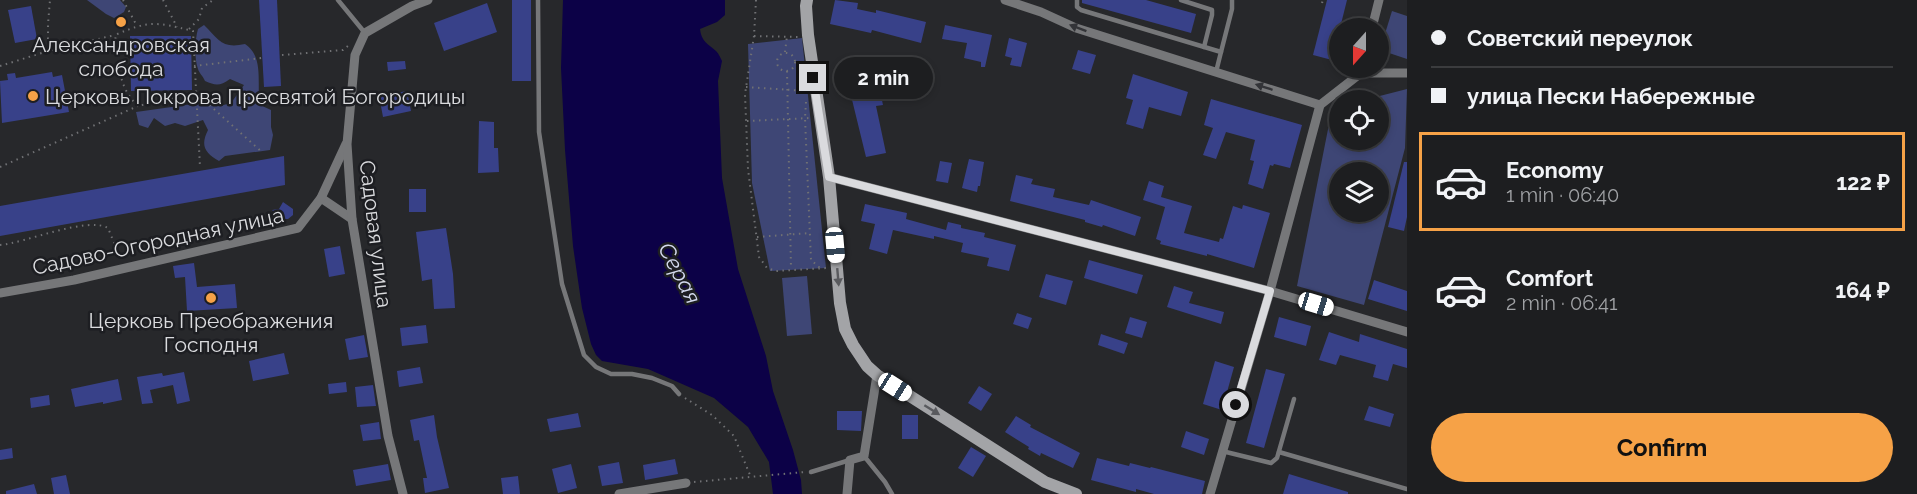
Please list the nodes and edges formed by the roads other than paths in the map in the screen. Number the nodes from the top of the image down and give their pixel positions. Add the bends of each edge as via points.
1 (338, 0) edge
2 (428, 0) edge
3 (538, 0) edge
4 (807, 0) edge
5 (1005, 0) edge
6 (1077, 0) edge
7 (1181, 0) edge
8 (1232, 0) edge
9 (1379, 0) edge
10 (1374, 18) edge
11 (365, 33) junction
12 (1204, 47) junction
13 (1221, 52) junction
14 (1216, 72) junction
15 (1389, 72) edge
16 (1407, 73) edge
17 (1352, 78) edge
18 (1320, 105) junction
19 (346, 144) junction
20 (829, 177) junction
21 (321, 198) junction
22 (352, 219) junction
23 (1270, 291) junction
24 (0, 293) edge
25 (1407, 332) edge
26 (877, 375) junction
27 (679, 394) road end
28 (1294, 399) dead end
29 (1222, 451) junction
30 (1279, 452) junction
31 (864, 456) junction
32 (850, 460) junction
33 (811, 472) road end
34 (686, 483) road end
35 (1407, 489) edge
36 (1062, 491) edge
37 (403, 494) edge
38 (619, 494) edge
39 (847, 494) edge
40 (892, 494) edge
41 (1076, 494) edge
42 (1210, 494) edge

1 - 11 lane
2 - 11 street
3 - 27 lane via 539,132 562,284 584,355 596,368 610,374 652,378 672,386
4 - 20 main road via 807,35
14 -> 5 street via 1076,28
6 - 12 lane via 1081,10
7 - 12 lane via 1212,10
8 - 13 lane
9 - 10 street
11 - 19 street, Садовая улица via 355,55
12 - 13 lane
13 - 14 lane
18 -> 14 street
15 - 16 street
17 - 18 street
18 - 23 street
19 - 21 street, Садово-Огородная улица
19 - 22 street, Садовая улица
20 - 23 street
20 -> 26 main road via 845,329 867,366
21 - 22 street
21 - 24 street, Садово-Огородная улица via 298,228 74,280
22 - 37 street, Садовая улица via 388,436
23 - 25 street
23 - 29 street
26 - 31 street
26 -> 36 main road
28 - 30 lane
29 - 30 lane via 1271,464
29 - 42 street
30 - 35 lane
31 - 32 street
31 - 40 lane
32 - 33 lane
32 - 39 street
34 - 38 street
36 - 41 main road

